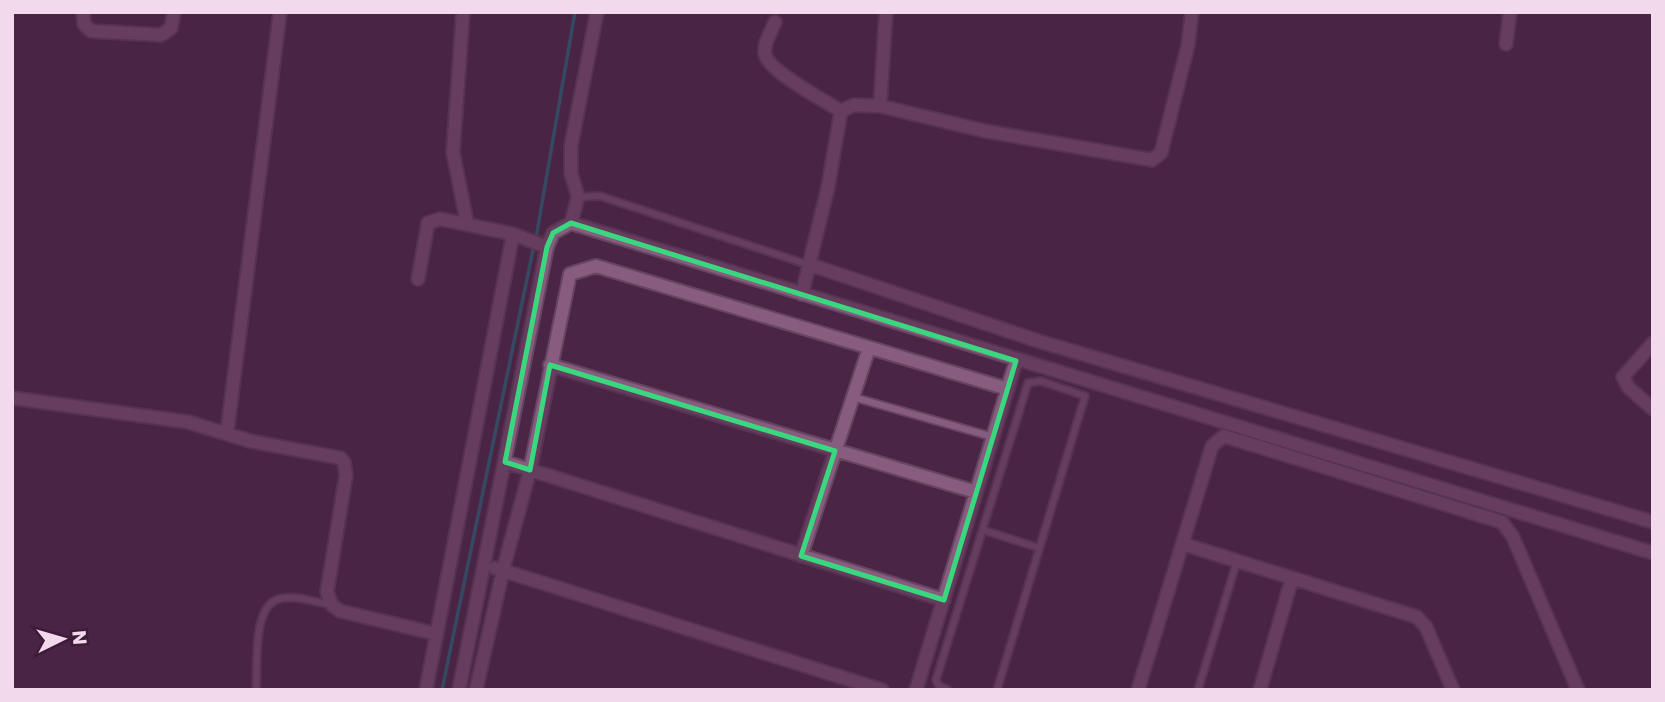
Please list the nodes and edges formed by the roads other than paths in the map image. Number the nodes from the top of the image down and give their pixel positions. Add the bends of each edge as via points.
1 (83, 12) edge
2 (174, 12) edge
3 (280, 12) edge
4 (463, 12) edge
5 (597, 12) edge
6 (886, 12) edge
7 (1192, 12) edge
8 (1510, 12) edge
9 (775, 22) dead end
10 (1506, 44) dead end
11 (880, 106) junction
12 (841, 111) junction
13 (578, 197) junction
14 (467, 223) junction
15 (571, 223) junction
16 (518, 236) junction
17 (543, 245) junction
18 (811, 265) junction
19 (418, 279) dead end
20 (802, 294) junction
21 (1653, 343) edge
22 (869, 348) junction
23 (1016, 360) junction
24 (550, 365) junction
25 (1007, 389) junction
26 (853, 397) junction
27 (12, 398) edge
28 (1653, 409) edge
29 (227, 433) junction
30 (1246, 436) junction
31 (993, 437) junction
32 (835, 451) junction
33 (505, 462) junction
34 (530, 470) junction
35 (976, 492) junction
36 (1653, 522) edge
37 (983, 530) junction
38 (1183, 544) junction
39 (1040, 548) junction
40 (1653, 553) edge
41 (801, 556) junction
42 (1237, 561) junction
43 (484, 564) junction
44 (503, 570) junction
45 (1292, 578) junction
46 (944, 600) junction
47 (332, 605) junction
48 (437, 634) junction
49 (1263, 689) edge
50 (256, 690) edge
51 (426, 690) edge
52 (459, 690) edge
53 (476, 690) edge
54 (882, 690) edge
55 (916, 690) edge
56 (948, 690) edge
57 (997, 690) edge
58 (1138, 690) edge
59 (1198, 690) edge
60 (1454, 690) edge
61 (1578, 690) edge

1 - 2 street via 84,24 91,31 161,35 171,28
3 - 29 street
4 - 14 street via 453,152
5 - 13 street via 571,146 571,173
6 - 11 street
7 - 11 street via 1161,153 1152,160 985,131
8 - 10 street
9 - 12 street via 764,49 766,58
11 - 12 street via 854,105
12 - 18 street
13 - 15 street
13 - 18 lane via 600,195
14 - 16 street
14 - 19 street via 440,219 428,223
15 - 17 street
15 - 20 street
16 - 17 street
16 - 48 street
17 - 33 street
18 - 20 street
18 - 36 street via 1051,345
20 - 23 street
21 - 28 street via 1623,377
22 - 24 street via 589,265 567,276
22 - 25 street
22 - 26 street
23 - 25 street
23 - 30 street
24 - 32 street
24 - 34 street
25 - 31 street
26 - 31 lane
26 - 32 street
27 - 29 street via 188,422
29 - 47 street via 334,455 344,462 346,475 327,592
30 - 38 street via 1224,436 1212,446
30 - 40 street
30 - 61 street via 1502,522 1513,537
31 - 35 street
32 - 35 street
32 - 41 street
33 - 34 street
33 - 43 street
34 - 41 street
34 - 44 street
35 - 46 street
37 - 39 lane
37 - 39 lane via 1028,383 1041,381 1082,393 1085,396
37 - 56 lane via 936,680
38 - 42 street
38 - 58 street
39 - 57 lane
41 - 46 street
42 - 45 street
42 - 59 lane
43 - 44 street
43 - 52 street
44 - 53 street
44 - 54 street
45 - 49 street
45 - 60 street via 1417,617 1426,627
46 - 55 street
47 - 48 street via 340,611
47 - 50 lane via 287,597 265,607 260,619
48 - 51 street

